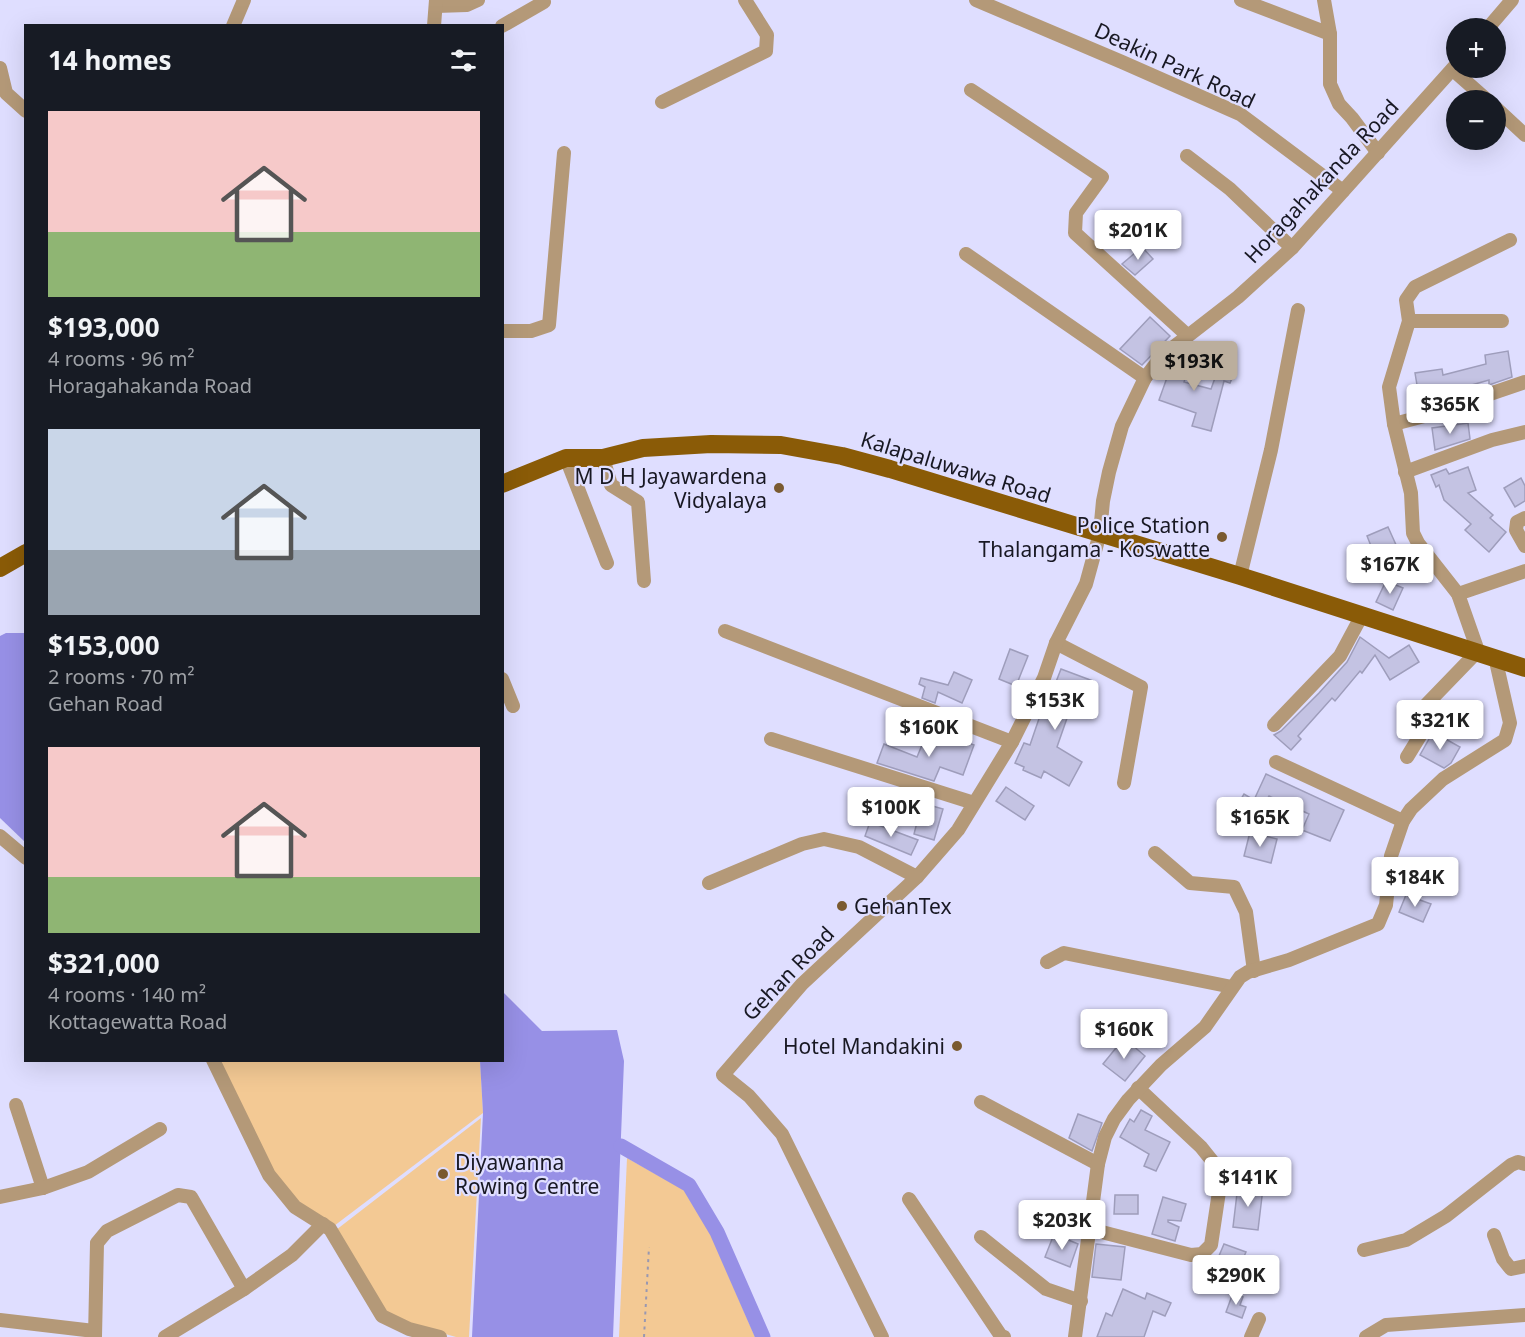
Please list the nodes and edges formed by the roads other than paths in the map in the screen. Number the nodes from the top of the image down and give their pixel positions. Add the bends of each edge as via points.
1 (244, 0) edge
2 (478, 0) edge
3 (745, 0) edge
4 (976, 0) edge
5 (1241, 0) edge
6 (1324, 0) edge
7 (1512, 0) edge
8 (544, 2) dead end
9 (436, 3) edge
10 (1497, 18) edge
11 (234, 24) edge
12 (434, 24) edge
13 (504, 25) edge
14 (1330, 34) junction
15 (0, 68) edge
16 (1446, 78) edge
17 (1465, 78) edge
18 (971, 90) dead end
19 (1477, 90) edge
20 (662, 102) dead end
21 (24, 109) edge
22 (1506, 117) edge
23 (1525, 135) edge
24 (564, 153) dead end
25 (1378, 153) junction
26 (1187, 156) dead end
27 (1343, 191) junction
28 (1510, 240) dead end
29 (1292, 248) junction
30 (966, 254) dead end
31 (1298, 310) dead end
32 (1409, 321) junction
33 (1502, 321) dead end
34 (504, 331) edge
35 (1187, 335) junction
36 (1145, 378) junction
37 (1525, 382) edge
38 (1394, 424) junction
39 (1525, 432) edge
40 (566, 458) junction
41 (603, 458) junction
42 (1406, 472) junction
43 (504, 483) edge
44 (1525, 518) edge
45 (1100, 533) junction
46 (1525, 546) edge
47 (24, 554) edge
48 (607, 563) dead end
49 (0, 568) edge
50 (1525, 572) edge
51 (1240, 576) junction
52 (644, 581) dead end
53 (1458, 594) junction
54 (1362, 615) junction
55 (725, 631) dead end
56 (1056, 643) junction
57 (1487, 654) junction
58 (1525, 668) edge
59 (504, 685) edge
60 (513, 706) dead end
61 (1274, 724) dead end
62 (771, 739) dead end
63 (1012, 742) junction
64 (1407, 757) dead end
65 (1276, 762) dead end
66 (1124, 783) dead end
67 (974, 803) junction
68 (1403, 821) junction
69 (0, 836) edge
70 (1155, 853) dead end
71 (24, 856) edge
72 (917, 877) junction
73 (710, 883) dead end
74 (1047, 962) dead end
75 (1254, 971) junction
76 (1232, 987) junction
77 (214, 1062) edge
78 (1138, 1088) junction
79 (981, 1102) dead end
80 (16, 1105) dead end
81 (160, 1129) dead end
82 (1098, 1164) junction
83 (1525, 1164) edge
84 (43, 1188) junction
85 (0, 1197) edge
86 (909, 1199) dead end
87 (323, 1224) junction
88 (1090, 1229) junction
89 (1494, 1235) dead end
90 (981, 1236) dead end
91 (1364, 1250) dead end
92 (1525, 1266) edge
93 (244, 1289) junction
94 (1081, 1301) junction
95 (1525, 1315) edge
96 (1259, 1319) dead end
97 (0, 1320) edge
98 (94, 1334) edge
99 (165, 1337) edge
100 (440, 1337) edge
101 (882, 1337) edge
102 (1004, 1337) edge
103 (1075, 1337) edge
104 (1251, 1337) edge
105 (1366, 1337) edge

1 - 11 street
2 - 9 street via 467,5
3 - 20 street via 767,35 766,51
4 - 27 street, Deakin Park Road via 1240,114
5 - 14 street
6 - 14 street
7 - 10 street
8 - 13 street
9 - 12 street
14 - 25 street via 1329,84 1339,104
15 - 21 street via 6,93
16 - 25 street, Horagahakanda Road
17 - 19 street
18 - 35 street via 1102,177 1076,213 1075,233
22 - 23 street
24 - 34 street via 549,325 531,332
25 - 27 street, Horagahakanda Road
26 - 29 street via 1230,189
27 - 29 street, Horagahakanda Road
28 - 32 street via 1415,287 1406,300
29 - 35 street, Horagahakanda Road via 1238,297
30 - 36 street
31 - 51 street via 1271,450
32 - 33 street
32 - 38 street via 1389,387
35 - 36 street, Horagahakanda Road via 1162,356
36 - 45 street, Horagahakanda Road via 1122,426 1103,501
37 - 38 street
38 - 42 street
39 - 42 street
40 - 41 main road, Kalapaluwawa Road
40 - 43 main road, Kalapaluwawa Road
40 - 48 street
41 - 45 main road, Kalapaluwawa Road via 643,448 781,445 890,469
41 - 52 street via 611,485 638,502
42 - 53 street via 1413,533
44 - 46 street via 1517,522 1516,530
45 - 51 main road, Kalapaluwawa Road
45 - 56 street, Gehan Road via 1086,584
47 - 49 main road
50 - 53 street
51 - 54 main road, Kalapaluwawa Road
53 - 57 street
54 - 57 main road, Kalapaluwawa Road
54 - 61 street via 1340,656
55 - 63 street
56 - 63 street, Gehan Road via 1044,678
56 - 66 street via 1141,687
57 - 58 main road, Kalapaluwawa Road
57 - 64 street via 1421,710 1418,719 1423,731
57 - 68 street via 1510,723 1505,740 1443,779 1411,808
59 - 60 street
62 - 67 street
63 - 67 street, Gehan Road
65 - 68 street
67 - 72 street, Gehan Road via 958,830
68 - 75 street via 1390,856 1386,905 1378,924
69 - 71 street
70 - 75 street via 1190,883 1234,887 1246,912
72 - 73 street via 859,847 824,839 802,844
72 - 101 street, Gehan Road via 802,984 723,1076 749,1096 782,1134
74 - 76 street via 1064,952
75 - 76 street via 1240,977
76 - 78 street via 1205,1027
77 - 87 street via 269,1175 295,1207
78 - 82 street via 1114,1119
78 - 88 street via 1217,1167 1220,1185 1211,1245 1202,1254 1191,1255
79 - 82 street
80 - 84 street
81 - 84 street via 88,1172
82 - 88 street
83 - 91 street via 1511,1165 1446,1216 1406,1240
84 - 85 street
86 - 102 street
87 - 93 street via 292,1256
87 - 100 street via 330,1229 382,1316 409,1329
88 - 94 street
89 - 92 street via 1511,1269
90 - 94 street via 1046,1289
93 - 98 street via 191,1197 178,1195 107,1231 97,1243
93 - 99 street
94 - 103 street
95 - 105 street via 1386,1325
96 - 104 street
97 - 98 street

